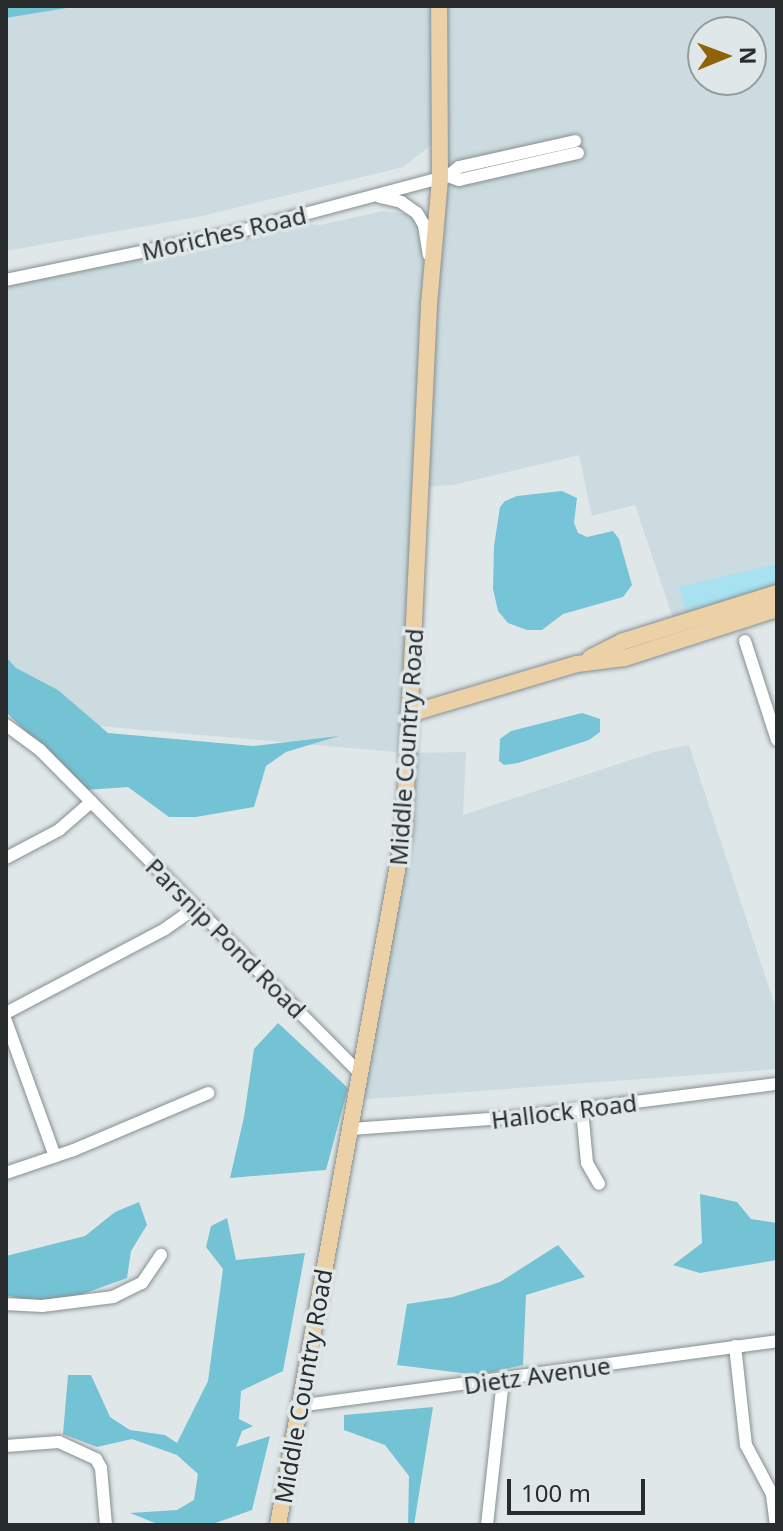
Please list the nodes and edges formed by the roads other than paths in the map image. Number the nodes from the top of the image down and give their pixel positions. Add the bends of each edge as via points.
1 (439, 6) edge
2 (576, 147) dead end
3 (444, 177) junction
4 (373, 197) junction
5 (432, 276) junction
6 (6, 280) edge
7 (777, 593) edge
8 (777, 609) edge
9 (745, 641) dead end
10 (577, 664) junction
11 (771, 702) edge
12 (409, 714) junction
13 (6, 725) edge
14 (777, 740) edge
15 (91, 802) junction
16 (6, 858) edge
17 (195, 908) junction
18 (6, 1013) edge
19 (6, 1021) edge
20 (361, 1074) junction
21 (777, 1084) edge
22 (208, 1093) dead end
23 (582, 1110) junction
24 (351, 1129) junction
25 (55, 1156) junction
26 (6, 1173) edge
27 (599, 1184) dead end
28 (161, 1255) dead end
29 (6, 1304) edge
30 (777, 1341) edge
31 (735, 1346) junction
32 (503, 1380) junction
33 (298, 1406) junction
34 (6, 1446) edge
35 (106, 1525) edge
36 (278, 1525) edge
37 (487, 1525) edge
38 (776, 1525) edge

1 - 3 main road, Middle Country Road
2 - 3 street, Moriches Road via 459,180
3 - 4 street, Moriches Road
3 - 5 main road, Middle Country Road
4 - 5 street via 390,197 417,213 424,225
4 - 6 street, Moriches Road via 237,232
5 - 12 main road, Middle Country Road
7 - 10 main road via 621,642
8 - 10 main road via 625,658
9 - 11 street
10 - 12 main road
11 - 14 street
12 - 20 main road, Middle Country Road via 400,865
13 - 15 street, Parsnip Pond Road via 40,750
15 - 16 street via 59,830
15 - 17 street, Parsnip Pond Road
17 - 18 street
17 - 20 street, Parsnip Pond Road
19 - 25 street
20 - 24 main road, Middle Country Road
21 - 23 street, Hallock Road
22 - 25 street
23 - 24 street, Hallock Road
23 - 27 street via 587,1163
24 - 33 main road, Middle Country Road
25 - 26 street
28 - 29 street via 142,1283 113,1297 42,1306
30 - 31 street, Dietz Avenue
31 - 32 street, Dietz Avenue
31 - 38 street via 746,1445 772,1494
32 - 33 street, Dietz Avenue
32 - 37 street
33 - 36 main road, Middle Country Road
34 - 35 street via 59,1442 96,1459

